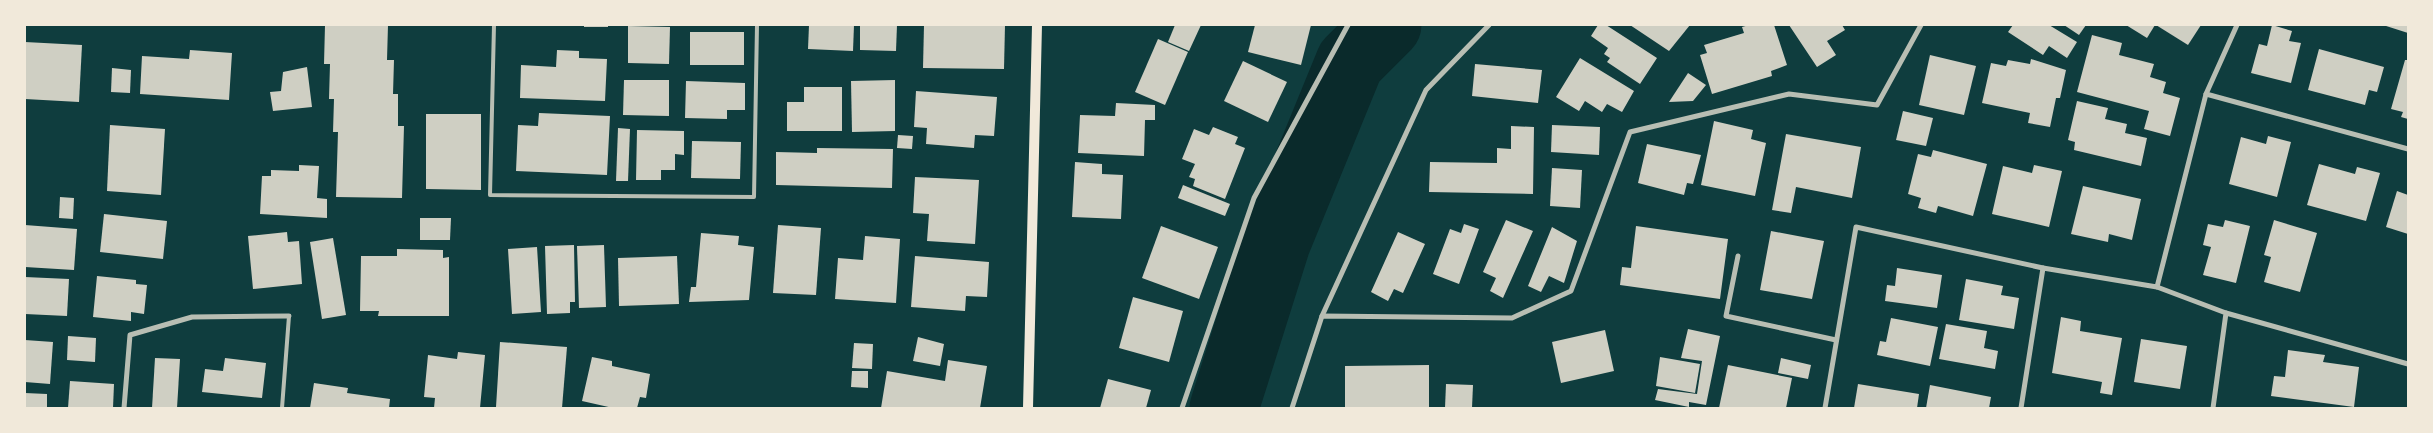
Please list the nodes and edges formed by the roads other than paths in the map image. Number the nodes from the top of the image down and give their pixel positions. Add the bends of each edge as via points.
1 (494, 25) edge
2 (757, 25) edge
3 (1038, 25) edge
4 (1348, 25) edge
5 (1488, 25) edge
6 (1921, 25) edge
7 (2237, 25) edge
8 (2206, 94) junction
9 (2408, 149) edge
10 (1738, 256) dead end
11 (2043, 268) junction
12 (2157, 287) junction
13 (2226, 313) junction
14 (289, 316) joint
15 (1322, 316) junction
16 (1836, 340) junction
17 (2408, 364) edge
18 (124, 408) edge
19 (282, 408) edge
20 (1028, 408) edge
21 (1182, 408) edge
22 (1292, 408) edge
23 (1825, 408) edge
24 (2021, 408) edge
25 (2213, 408) edge

1 - 2 lane via 490,195 754,197
3 - 20 main road
4 - 21 street via 1254,198
5 - 15 street via 1426,90
6 - 15 street via 1876,105 1789,94 1630,132 1571,291 1512,318
7 - 8 street
8 - 9 street
8 - 12 street
10 - 16 street via 1726,316
11 - 12 street
11 - 16 street via 1856,227
11 - 24 street
12 - 13 street
13 - 17 street
13 - 25 street
14 - 18 street via 192,317 130,335
14 - 19 lane
15 - 22 street
16 - 23 street

